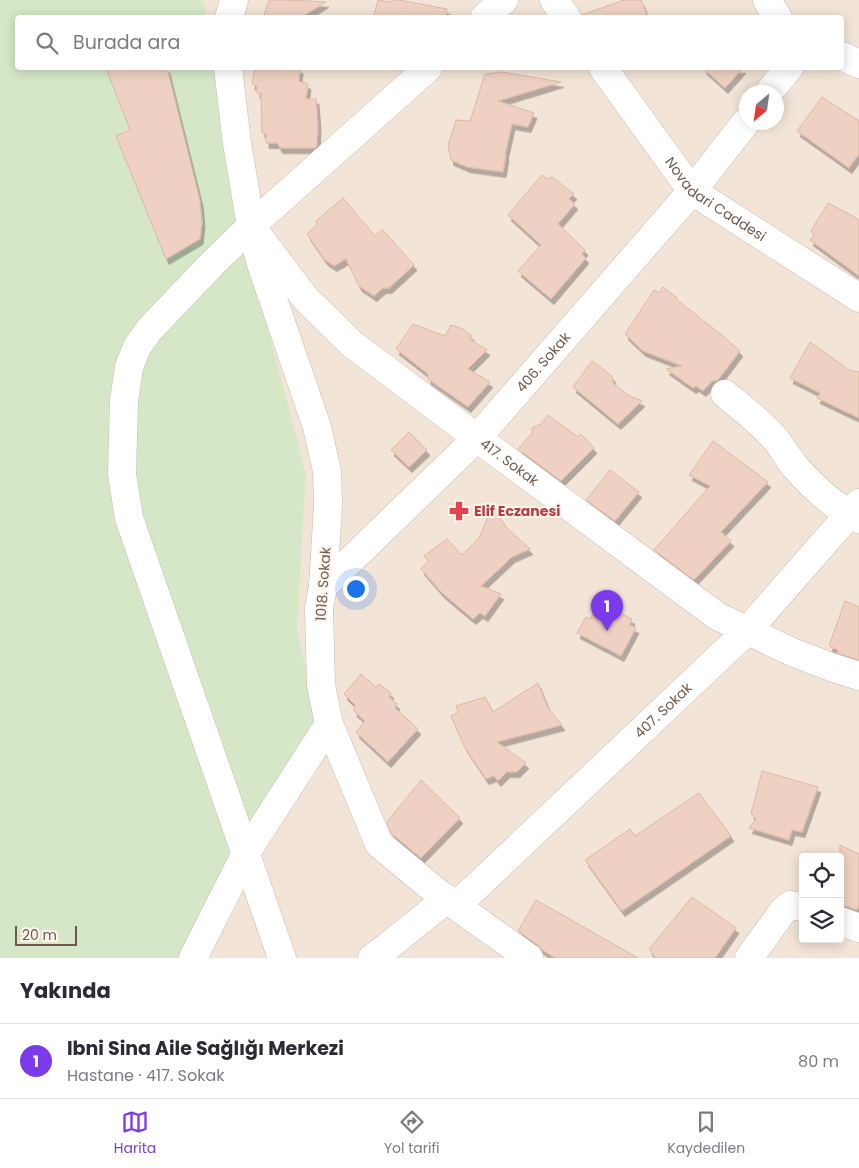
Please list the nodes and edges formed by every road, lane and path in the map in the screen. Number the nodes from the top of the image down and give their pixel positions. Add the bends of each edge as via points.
1 (218, 0) edge
2 (234, 0) edge
3 (504, 0) edge
4 (554, 0) edge
5 (767, 0) edge
6 (220, 15) edge
7 (230, 15) edge
8 (487, 15) edge
9 (565, 15) edge
10 (776, 15) edge
11 (844, 57) edge
12 (859, 64) edge
13 (228, 70) edge
14 (426, 70) edge
15 (604, 70) edge
16 (787, 70) edge
17 (775, 85) edge
18 (740, 130) edge
19 (692, 191) junction
20 (251, 226) junction
21 (859, 298) edge
22 (725, 394) dead end
23 (477, 438) junction
24 (856, 512) edge
25 (323, 587) junction
26 (747, 631) junction
27 (859, 676) edge
28 (329, 724) junction
29 (246, 853) junction
30 (451, 903) junction
31 (799, 907) edge
32 (844, 922) edge
33 (859, 928) edge
34 (193, 958) edge
35 (282, 958) edge
36 (372, 958) edge
37 (529, 958) edge
38 (748, 958) edge

1 - 6 street
2 - 7 street
3 - 8 street
4 - 9 street
5 - 10 street
11 - 12 street
13 - 20 street, 1018. Sokak
14 - 20 street
15 - 19 street, Novadari Caddesi
16 - 17 street
18 - 19 street, 406. Sokak
19 - 21 street, Novadari Caddesi
19 - 23 street, 406. Sokak
20 - 23 street, 417. Sokak via 306,299 352,344
20 - 25 street, 1018. Sokak via 317,427 327,471
20 - 29 street via 148,330 138,347 129,367 124,401 122,474 129,518
22 - 24 street via 776,440 796,468 816,488
23 - 25 street, 406. Sokak
23 - 26 street, 417. Sokak via 718,616
24 - 26 street, 407. Sokak
25 - 28 street, 1018. Sokak via 319,608 322,685
26 - 27 street, 417. Sokak via 792,652
26 - 30 street, 407. Sokak
28 - 29 street
28 - 30 street, 1018. Sokak via 379,844
29 - 34 street
29 - 35 street
30 - 36 street, 407. Sokak
30 - 37 street, 1018. Sokak
31 - 38 street via 790,906 783,911
32 - 33 street

